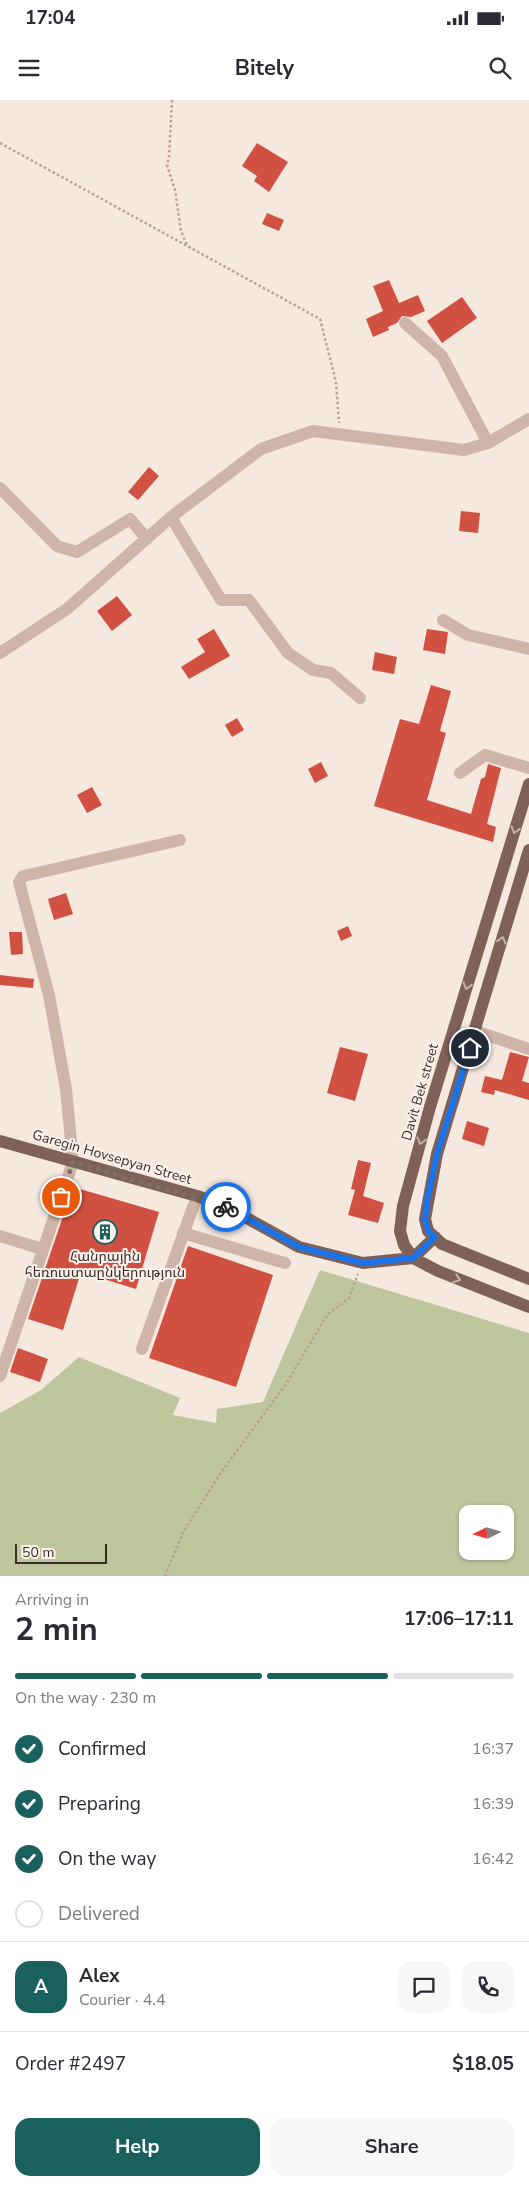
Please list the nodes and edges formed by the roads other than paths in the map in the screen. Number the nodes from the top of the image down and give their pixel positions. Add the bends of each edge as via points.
1 (405, 323) dead end
2 (529, 419) edge
3 (488, 443) junction
4 (0, 488) edge
5 (171, 517) junction
6 (147, 539) junction
7 (443, 620) dead end
8 (529, 649) edge
9 (0, 653) edge
10 (360, 698) dead end
11 (529, 768) edge
12 (460, 773) dead end
13 (529, 784) edge
14 (180, 840) dead end
15 (529, 850) edge
16 (474, 1031) junction
17 (529, 1049) edge
18 (0, 1141) edge
19 (73, 1162) junction
20 (197, 1196) junction
21 (183, 1233) junction
22 (0, 1236) edge
23 (435, 1237) junction
24 (42, 1249) junction
25 (413, 1258) junction
26 (285, 1263) dead end
27 (529, 1279) edge
28 (529, 1307) edge
29 (142, 1349) dead end
30 (0, 1376) edge

1 - 3 street via 442,356
2 - 3 street
3 - 5 street via 464,450 313,431 261,449
4 - 6 street via 57,546 77,552 130,519
5 - 6 street
5 - 10 street via 221,600 249,600 288,653 313,670 331,672
6 - 9 street via 67,609
7 - 8 street via 468,635
11 - 12 street via 485,755
13 -> 25 main road, Davit Bek street via 403,1206 400,1230
14 - 19 street via 23,876 19,882 49,995 66,1089
16 -> 15 main road
16 - 17 street
16 - 23 main road via 437,1154 427,1200 425,1219 428,1231
18 - 19 main road, Garegin Hovsepyan Street
19 - 20 main road, Garegin Hovsepyan Street
19 - 24 street
20 - 21 street
20 - 25 main road, Garegin Hovsepyan Street via 226,1207 299,1247 363,1263
21 - 26 street
21 - 29 street
22 - 24 street
23 - 25 main road
23 - 27 main road via 442,1244
24 - 30 street
25 -> 28 main road

